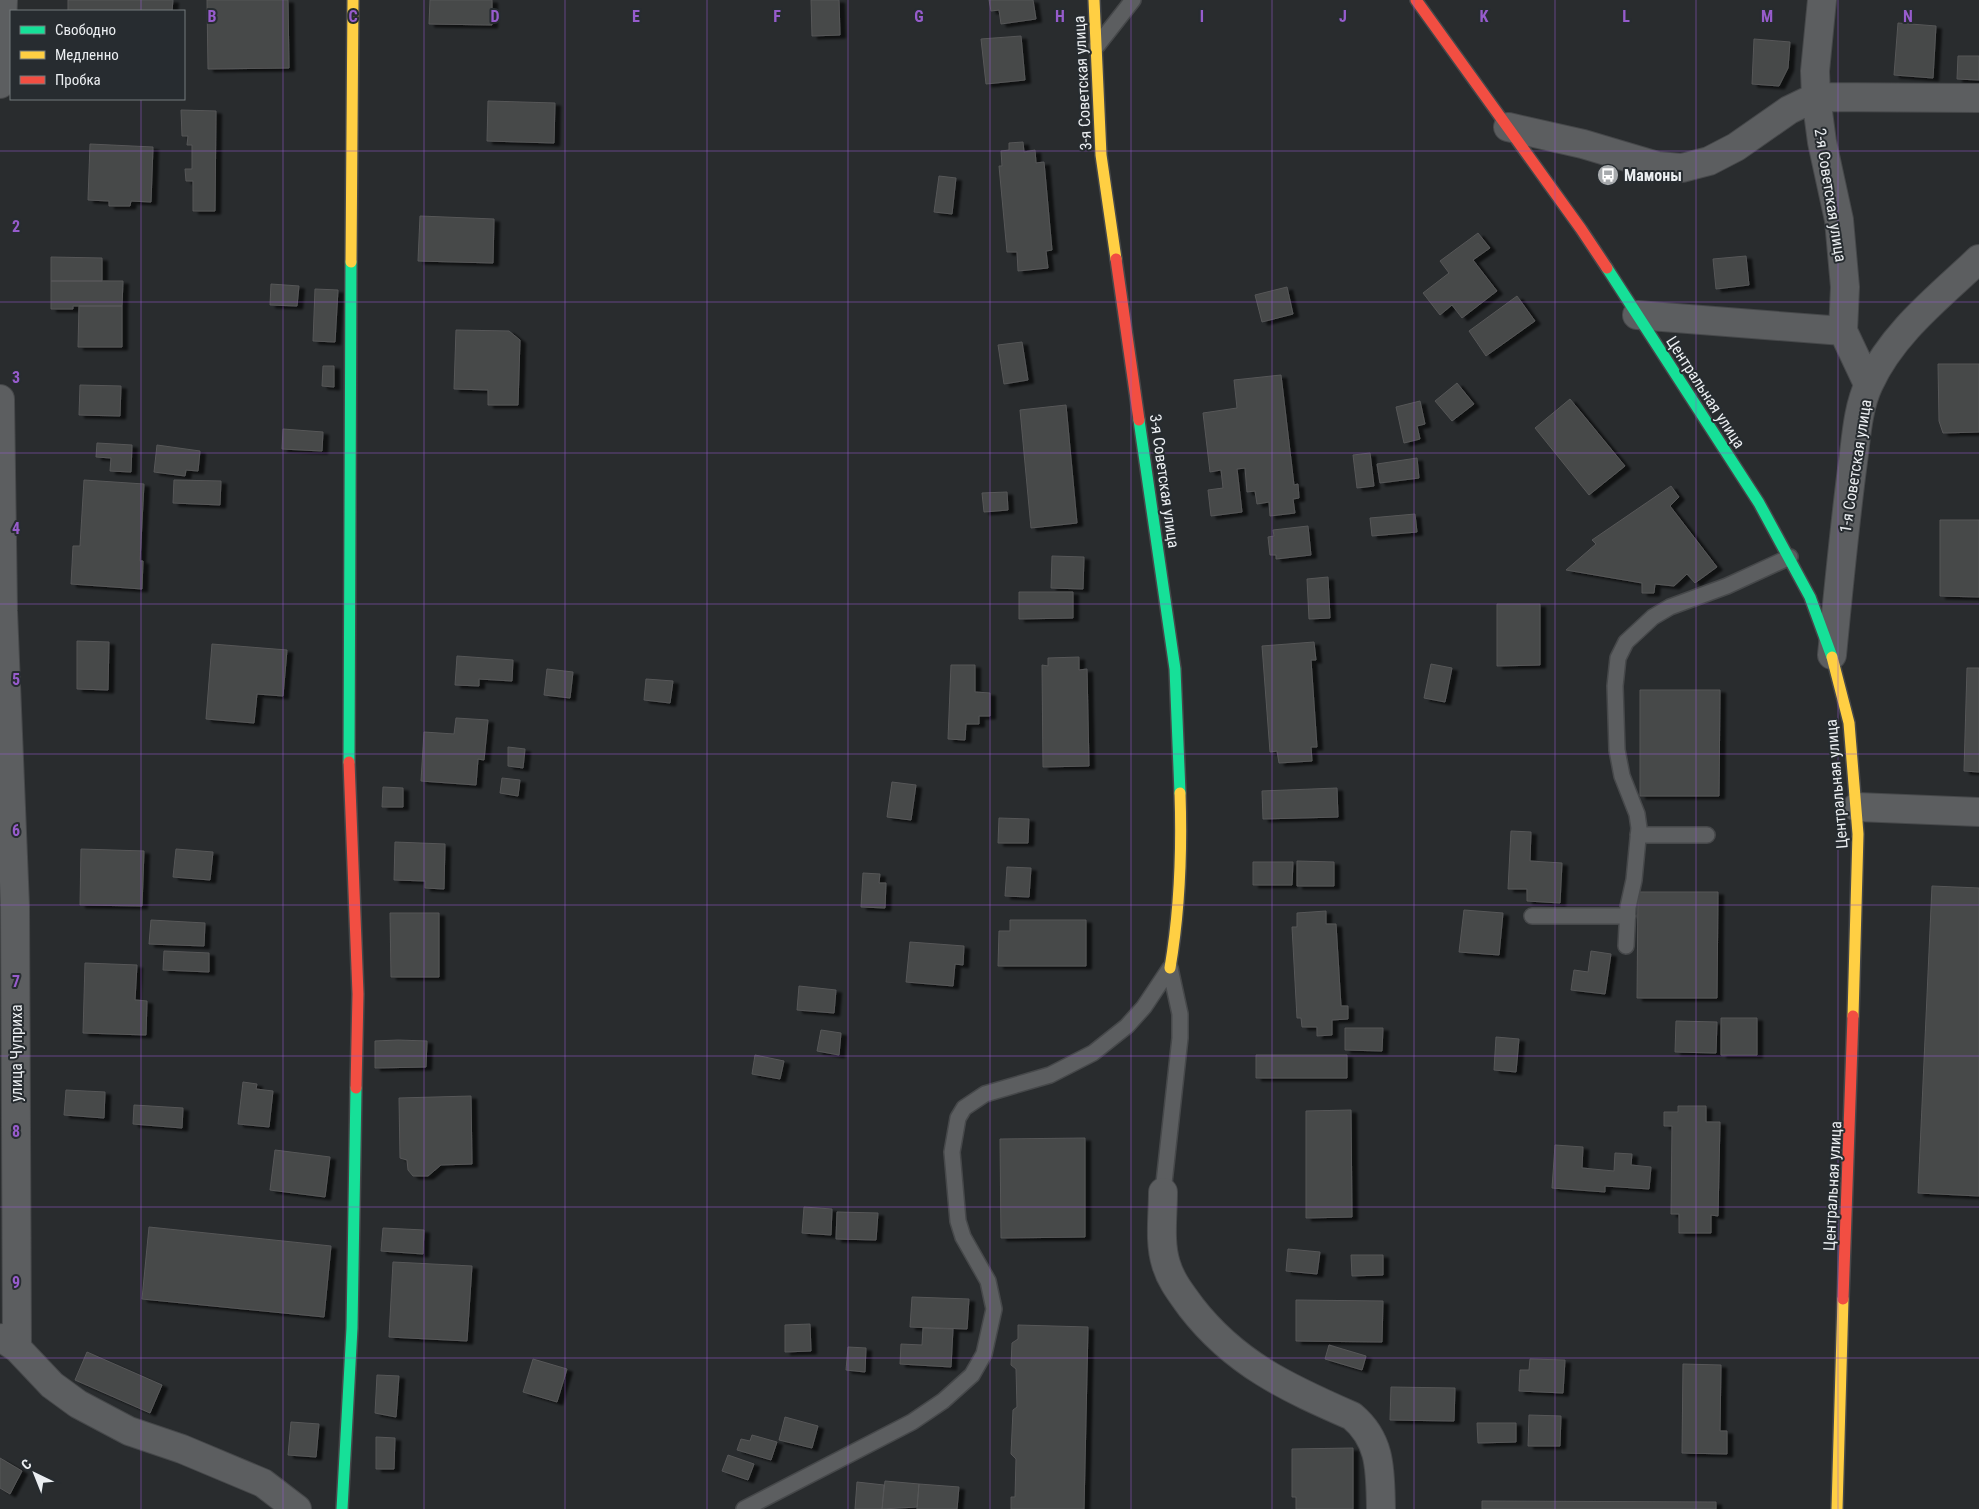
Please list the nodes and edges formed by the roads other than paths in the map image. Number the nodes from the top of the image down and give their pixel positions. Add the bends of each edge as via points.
1 (2, 0) edge
2 (353, 0) edge
3 (1094, 0) edge
4 (1133, 0) edge
5 (1416, 0) edge
6 (1822, 0) edge
7 (1094, 49) junction
8 (0, 84) edge
9 (1816, 97) junction
10 (1979, 98) edge
11 (1508, 127) junction
12 (1979, 259) edge
13 (1636, 315) junction
14 (1843, 331) junction
15 (1868, 384) junction
16 (0, 399) edge
17 (1790, 557) junction
18 (1832, 655) junction
19 (1856, 807) junction
20 (1979, 812) edge
21 (1638, 835) junction
22 (1707, 835) dead end
23 (1532, 916) dead end
24 (1628, 916) junction
25 (1626, 946) dead end
26 (1170, 968) junction
27 (1163, 1192) joint
28 (8, 1342) edge
29 (297, 1509) edge
30 (342, 1509) edge
31 (744, 1509) edge
32 (1380, 1509) edge
33 (1837, 1509) edge

1 - 8 street
2 - 30 street via 348,556 349,742 358,994 352,1328
3 - 7 street, 3-я Советская улица
4 - 7 lane
5 - 11 street, Центральная улица
6 - 9 street, 2-я Советская улица via 1815,71
7 - 26 street, 3-я Советская улица via 1101,155 1175,669 1182,852 1177,928
9 - 10 street
9 - 11 street via 1789,110 1709,161 1682,168 1657,166
9 - 14 street, 2-я Советская улица via 1840,228 1845,288
11 - 13 street, Центральная улица via 1581,229
12 - 15 street, 1-я Советская улица via 1899,338
13 - 14 street
13 - 17 street, Центральная улица
14 - 15 street, 2-я Советская улица
15 - 18 street, 1-я Советская улица via 1858,425
16 - 28 street, улица Чуприха via 3,612 15,906
17 - 18 street, Центральная улица via 1810,597
17 - 21 lane via 1727,586 1670,607 1653,617 1626,642 1618,658 1616,676 1617,750 1622,776 1637,814
18 - 19 street, Центральная улица via 1849,723
19 - 20 street
19 - 33 street, Центральная улица via 1858,863
21 - 22 lane
21 - 24 lane
23 - 24 lane
24 - 25 lane
26 - 27 lane via 1180,1014 1180,1038
26 - 31 lane via 1128,1026 1094,1053 1050,1075 985,1094 964,1108 958,1118 952,1159 958,1221 988,1281 994,1309 984,1354 972,1374 943,1401 912,1422
27 - 32 street via 1162,1246 1174,1284 1198,1316 1238,1357 1264,1374 1352,1416 1365,1427 1373,1439 1376,1453
28 - 29 street via 78,1404 129,1431 263,1483

